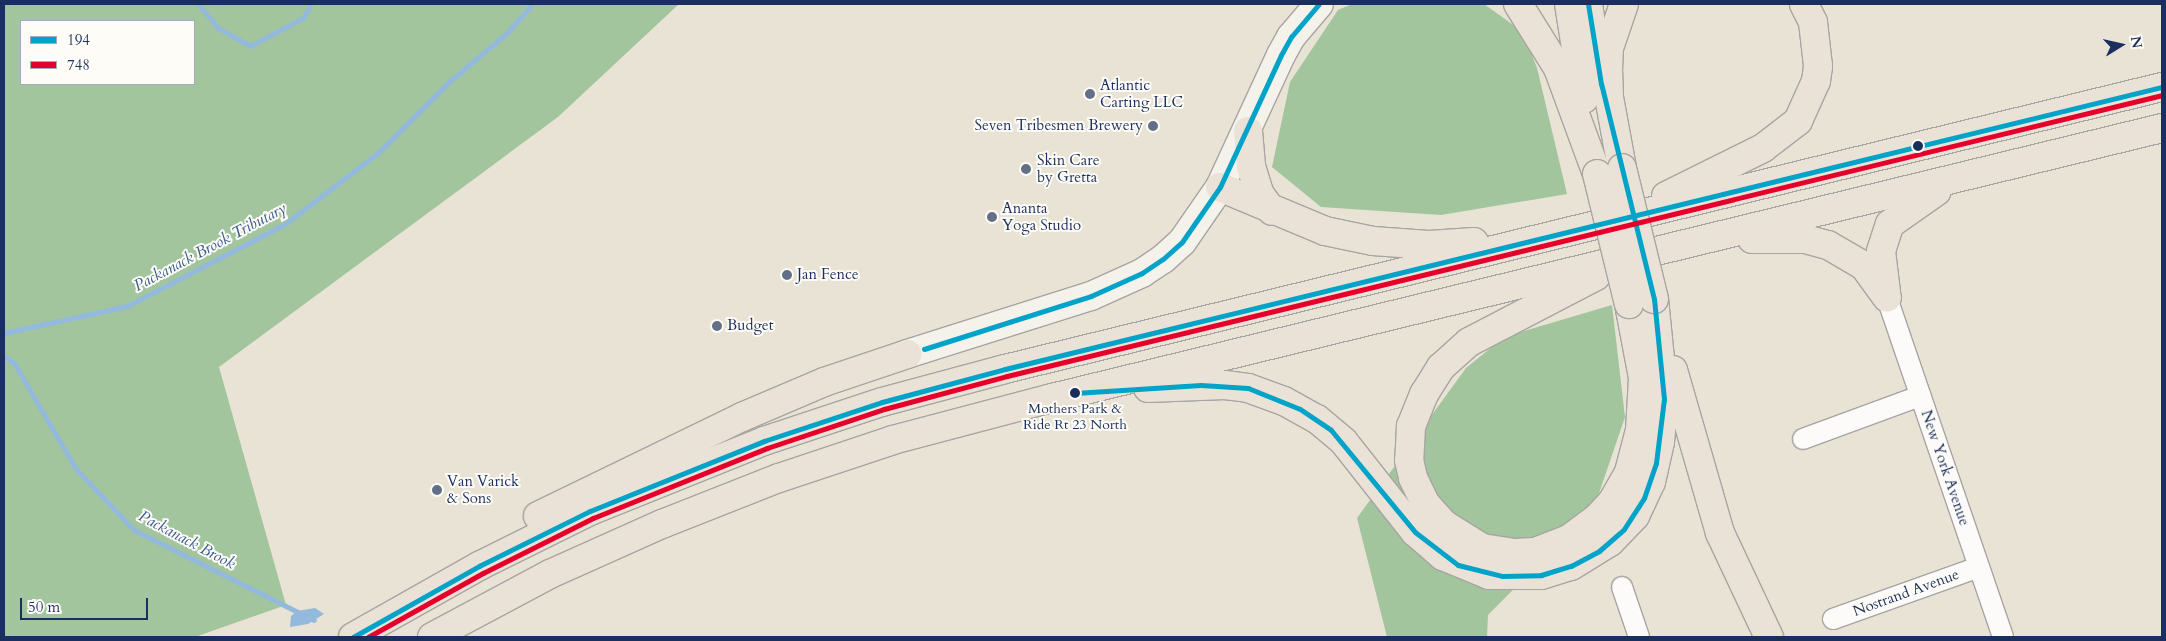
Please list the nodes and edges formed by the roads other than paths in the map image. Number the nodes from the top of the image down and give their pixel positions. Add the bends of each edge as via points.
1 (1319, 4) edge
2 (1518, 4) edge
3 (1569, 4) edge
4 (1588, 4) edge
5 (1624, 4) edge
6 (1804, 4) edge
7 (2162, 87) edge
8 (2162, 128) edge
9 (1248, 131) junction
10 (1610, 171) junction
11 (1960, 178) junction
12 (1220, 188) junction
13 (1272, 211) junction
14 (1620, 219) junction
15 (1716, 237) junction
16 (1538, 239) junction
17 (1630, 258) junction
18 (1887, 298) junction
19 (1641, 301) junction
20 (907, 354) joint
21 (1074, 393) junction
22 (1920, 396) junction
23 (1803, 439) dead end
24 (1979, 567) junction
25 (1622, 587) dead end
26 (423, 596) junction
27 (1833, 619) dead end
28 (353, 637) edge
29 (432, 637) edge
30 (1639, 637) edge
31 (1769, 637) edge
32 (2003, 637) edge

1 - 9 main road via 1288,43
2 - 10 highway via 1558,68
3 - 10 highway via 1575,59
4 - 10 highway
5 - 10 highway via 1609,48
6 - 14 highway via 1813,22 1818,66 1816,82 1798,121 1763,148
7 - 14 highway
8 - 11 highway
9 - 12 main road
9 - 13 highway via 1259,193
10 - 19 highway, bridge
11 - 15 highway
11 - 18 highway via 1913,205 1890,224 1881,252
12 - 13 highway
12 - 20 main road via 1182,242 1142,273 1091,296
13 - 16 highway via 1325,231 1373,241 1429,245
14 - 16 highway
15 - 17 highway
15 - 18 highway via 1805,240 1828,245 1864,266
16 - 26 highway via 952,382 822,420 705,463 598,508
17 - 19 highway via 1469,342 1441,367 1417,408 1411,426 1409,460 1413,478 1425,503 1445,525 1482,548 1516,554 1535,552 1569,539 1612,502 1628,472 1640,430 1643,378
17 - 21 highway
18 - 22 street, New York Avenue
19 - 21 highway via 1664,399 1660,442 1651,482 1634,516 1610,542 1571,566 1541,575 1489,574 1443,556 1415,532 1344,442 1317,419 1284,401 1248,388 1225,385
19 - 31 highway via 1720,533
20 - 26 highway via 824,382 588,490 481,551
21 - 29 highway via 893,440 720,500 550,574
22 - 23 street
22 - 24 street, New York Avenue
24 - 27 street, Nostrand Avenue
24 - 32 street, New York Avenue
25 - 30 street
26 - 28 highway

